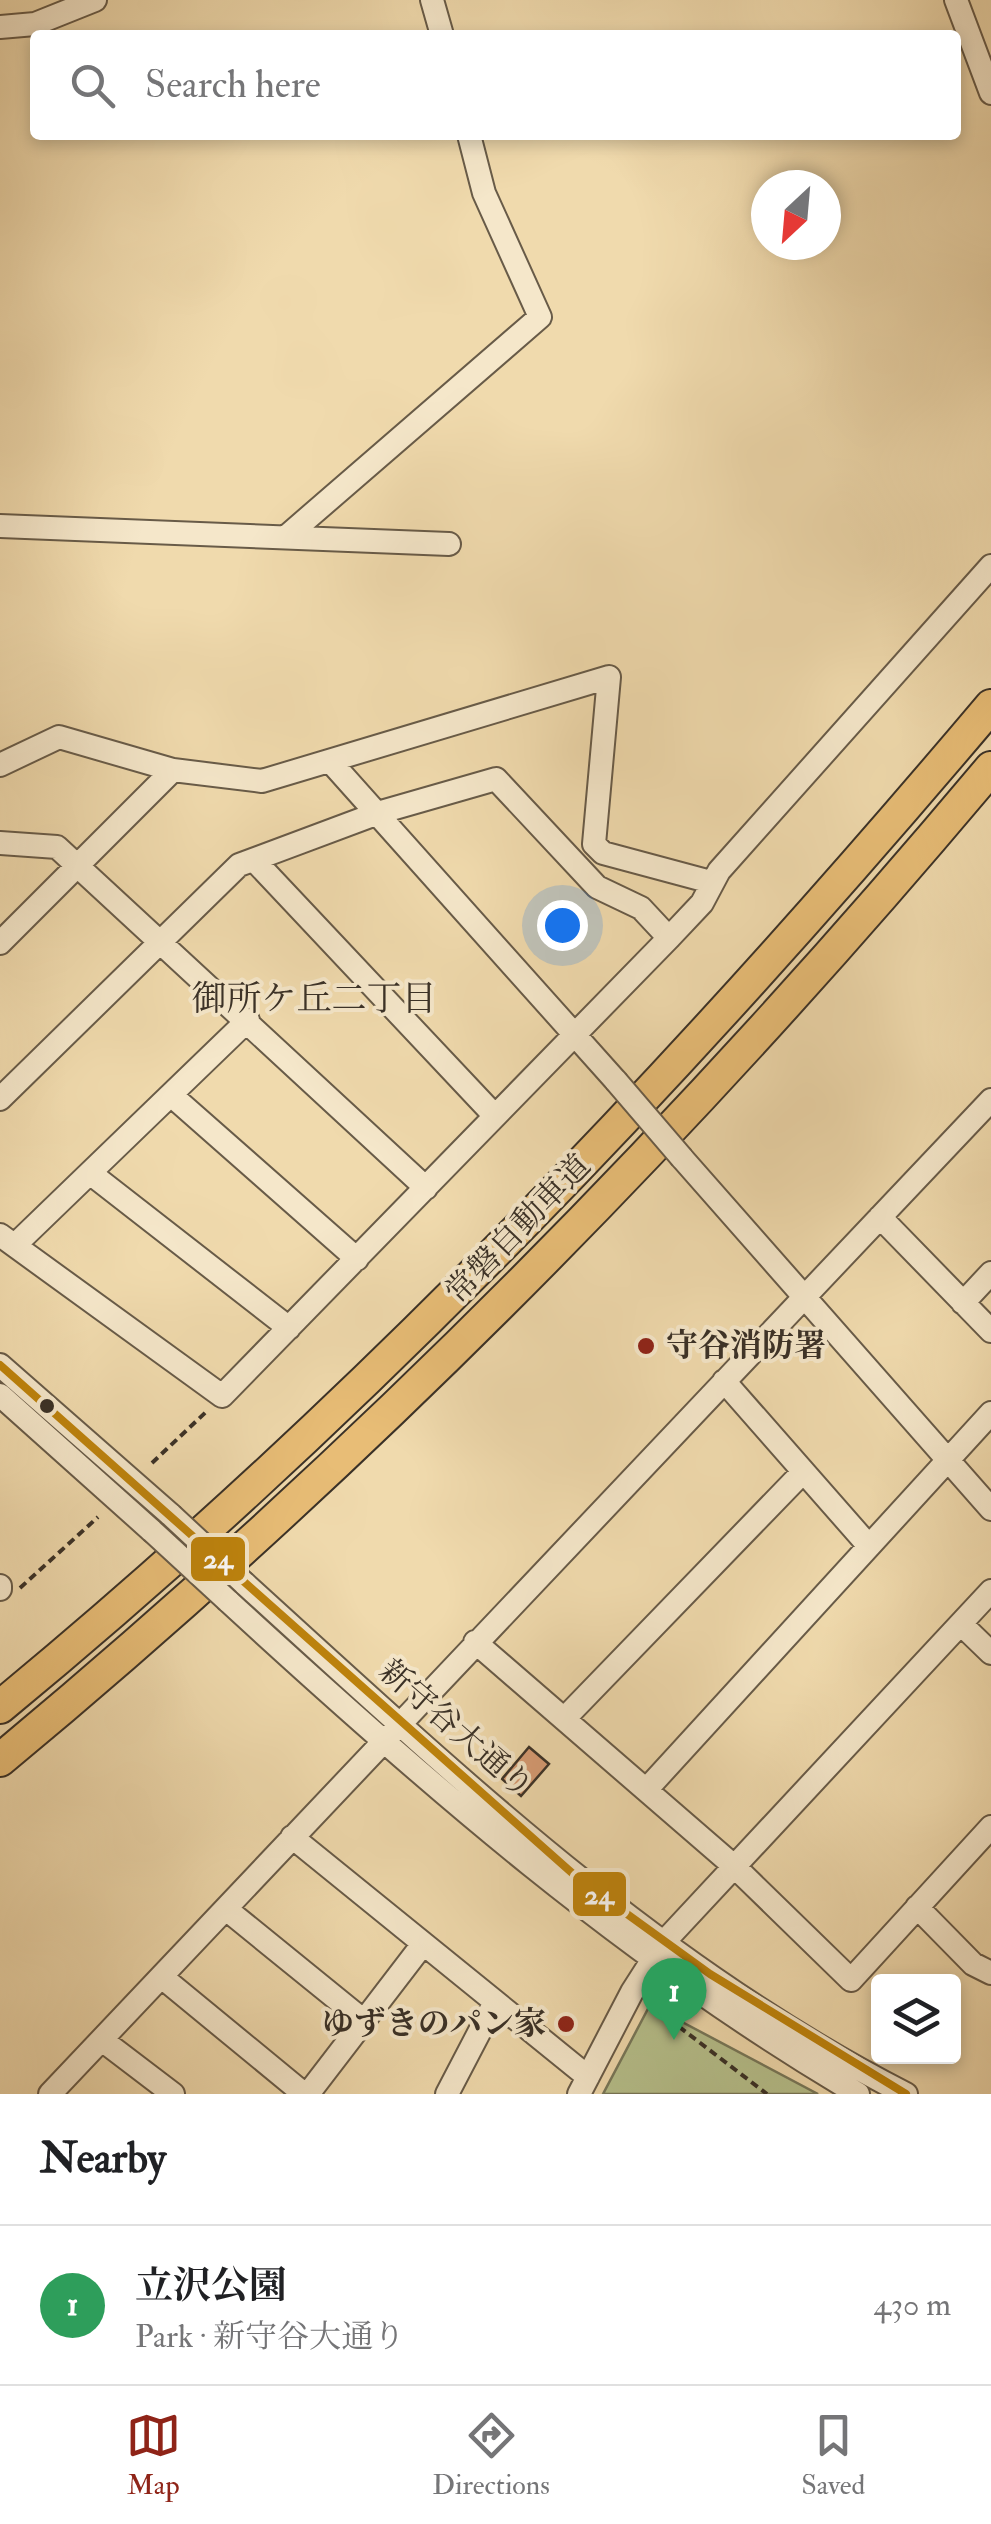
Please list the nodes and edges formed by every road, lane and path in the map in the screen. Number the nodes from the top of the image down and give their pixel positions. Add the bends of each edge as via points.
1 (95, 0) edge
2 (432, 0) edge
3 (956, 0) edge
4 (0, 27) edge
5 (441, 30) edge
6 (991, 92) edge
7 (469, 140) edge
8 (0, 526) edge
9 (287, 536) junction
10 (449, 544) dead end
11 (991, 566) edge
12 (991, 706) edge
13 (330, 760) junction
14 (0, 765) edge
15 (991, 768) edge
16 (173, 770) junction
17 (381, 812) junction
18 (0, 843) edge
19 (254, 860) junction
20 (79, 866) junction
21 (711, 882) junction
22 (669, 938) junction
23 (162, 939) junction
24 (0, 943) edge
25 (248, 1020) junction
26 (573, 1034) junction
27 (171, 1095) junction
28 (0, 1099) edge
29 (991, 1100) edge
30 (495, 1116) junction
31 (90, 1173) junction
32 (426, 1188) junction
33 (880, 1217) junction
34 (7, 1240) edge
35 (356, 1258) junction
36 (991, 1273) edge
37 (804, 1298) junction
38 (963, 1303) junction
39 (288, 1328) junction
40 (991, 1331) edge
41 (0, 1364) edge
42 (724, 1382) junction
43 (0, 1395) edge
44 (222, 1396) junction
45 (991, 1413) edge
46 (946, 1458) junction
47 (152, 1462) dead end
48 (802, 1473) junction
49 (991, 1509) edge
50 (98, 1517) dead end
51 (195, 1538) junction
52 (868, 1545) junction
53 (1, 1588) edge
54 (991, 1591) edge
55 (236, 1592) junction
56 (961, 1624) junction
57 (475, 1642) junction
58 (991, 1652) edge
59 (125, 1654) junction
60 (0, 1707) edge
61 (564, 1719) junction
62 (398, 1722) junction
63 (381, 1742) junction
64 (0, 1760) edge
65 (0, 1780) edge
66 (646, 1790) junction
67 (991, 1827) edge
68 (292, 1837) junction
69 (735, 1866) junction
70 (918, 1907) junction
71 (226, 1909) junction
72 (424, 1944) junction
73 (657, 1952) junction
74 (991, 1973) edge
75 (163, 1978) junction
76 (644, 2000) dead end
77 (495, 2002) junction
78 (364, 2021) junction
79 (102, 2040) junction
80 (583, 2086) edge
81 (50, 2094) edge
82 (172, 2094) edge
83 (306, 2094) edge
84 (447, 2094) edge
85 (767, 2094) edge
86 (858, 2094) edge
87 (906, 2094) edge

1 - 4 street via 35,24
2 - 5 street
3 - 6 street
7 - 9 street via 484,194 540,317
8 - 9 street
9 - 10 street
11 - 21 street
12 - 51 highway, 常磐自動車道 via 746,990 588,1157 464,1285
13 - 16 street via 262,781
13 - 17 street
13 - 21 street via 609,678 594,844 603,853
14 - 16 street via 60,737
15 - 59 highway, 常磐自動車道 via 631,1170 324,1473
16 - 20 street
17 - 19 street
17 - 22 street via 496,779 597,887 641,908
17 - 26 street
18 - 20 street via 57,847
19 - 23 street via 239,865
19 - 30 street
20 - 23 street
20 - 24 street
21 - 22 street
22 - 26 street
23 - 25 street
23 - 28 street
25 - 27 street
25 - 32 street
26 - 30 street
26 - 37 street, bridge
27 - 31 street
27 - 35 street
29 - 33 street
30 - 32 street
31 - 34 street
31 - 39 street
32 - 35 street
33 - 37 street
33 - 38 street
34 - 44 street
35 - 39 street
36 - 38 street
37 - 42 street
37 - 46 street
38 - 40 street
39 - 44 street
41 - 51 street, 新守谷大通り, bridge
42 - 48 street
42 - 57 street
43 - 55 street, 新守谷大通り, bridge via 152,1531
44 - 47 path
45 - 46 street
46 - 49 street
46 - 52 street
48 - 52 street
48 - 61 street
50 - 53 path via 16,1591
51 - 55 street, 新守谷大通り, bridge
51 - 60 highway, 常磐自動車道
52 - 66 street
54 - 56 street
55 - 62 street, 新守谷大通り
55 - 63 street, 新守谷大通り
56 - 58 street
56 - 69 street
57 - 61 street
57 - 62 street
59 - 64 highway, 常磐自動車道
59 - 65 highway
61 - 66 street
62 - 63 street
62 - 73 street, 新守谷大通り
63 - 68 street
63 - 73 street, 新守谷大通り
66 - 69 street
67 - 70 street
68 - 71 street
68 - 72 street
69 - 70 street via 850,1980
69 - 73 street
70 - 74 street via 973,1964
71 - 75 street
71 - 78 street
72 - 77 street
72 - 78 street
73 - 80 street
73 - 86 street, 新守谷大通り via 775,2045
73 - 87 street, 新守谷大通り
75 - 79 street
75 - 83 street
76 - 85 path
77 - 80 street
77 - 84 street
78 - 83 street
79 - 81 street
79 - 82 street

